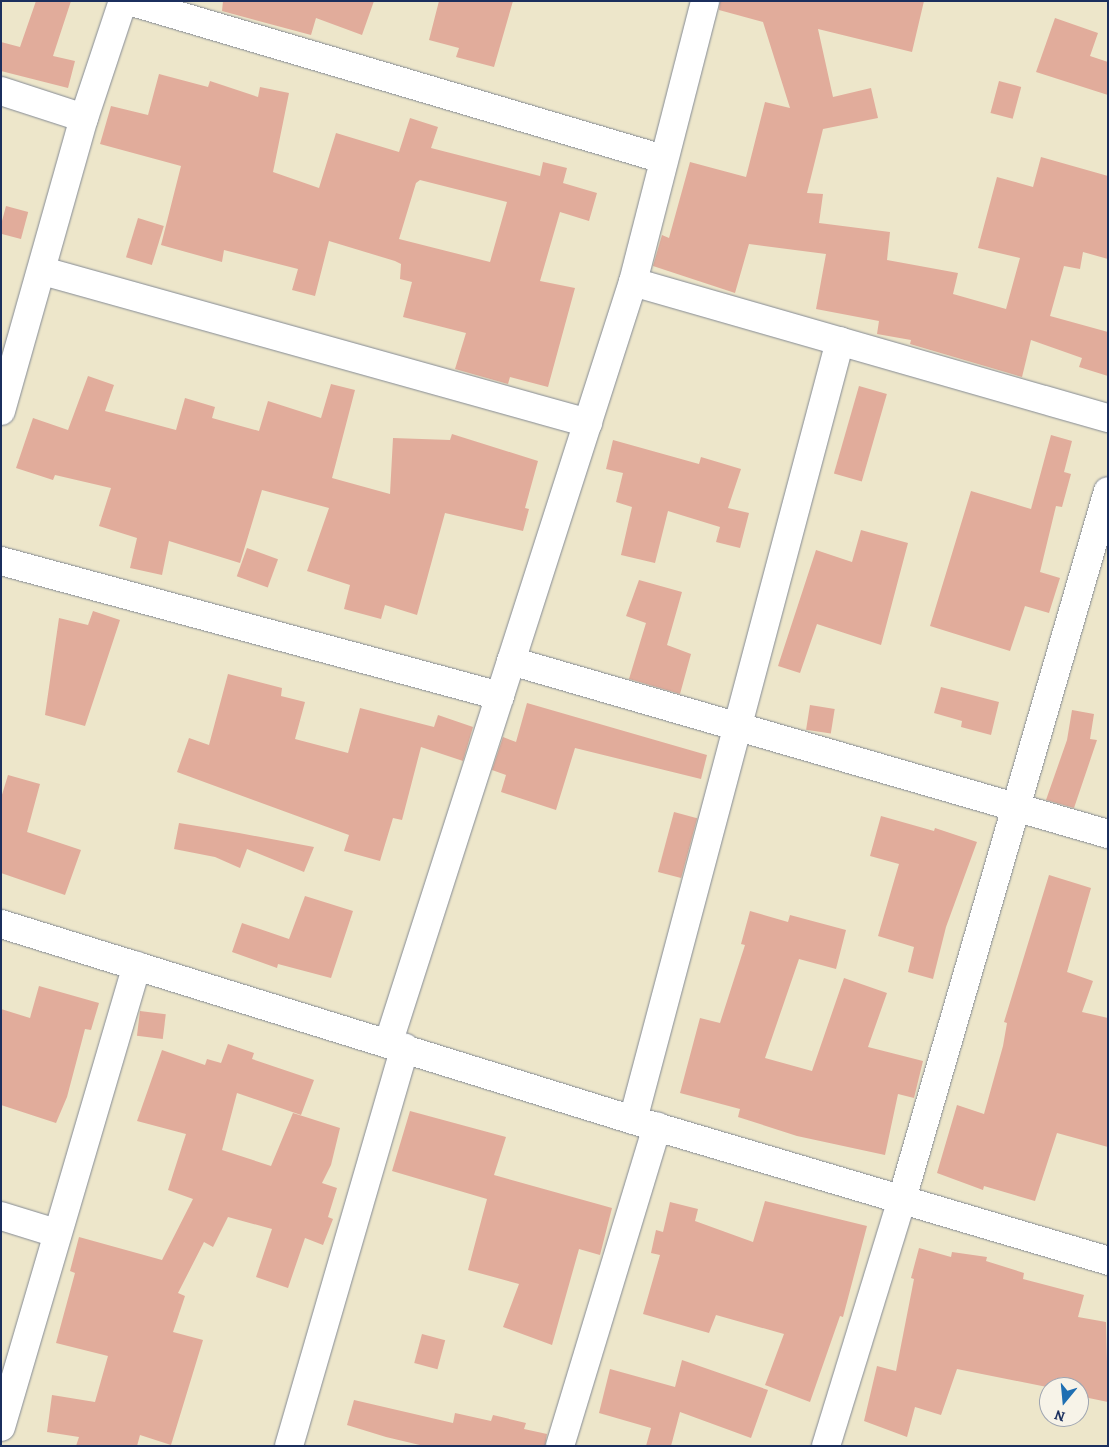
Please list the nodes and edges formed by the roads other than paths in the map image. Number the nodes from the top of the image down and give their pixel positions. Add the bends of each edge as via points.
1 (123, 1) edge
2 (129, 1) edge
3 (705, 1) edge
4 (1, 91) edge
5 (84, 118) junction
6 (663, 159) junction
7 (43, 271) junction
8 (633, 282) junction
9 (840, 341) junction
10 (1, 411) edge
11 (1108, 418) edge
12 (588, 423) junction
13 (1108, 492) edge
14 (1, 561) edge
15 (512, 661) junction
16 (500, 696) junction
17 (737, 726) junction
18 (1015, 807) junction
19 (1108, 834) edge
20 (1, 924) edge
21 (137, 966) junction
22 (396, 1046) junction
23 (645, 1123) junction
24 (902, 1198) junction
25 (1, 1216) edge
26 (56, 1233) junction
27 (1108, 1262) edge
28 (1, 1426) edge
29 (289, 1446) edge
30 (560, 1446) edge
31 (826, 1446) edge

1 - 5 street
2 - 6 street
3 - 6 street
4 - 5 street
5 - 7 street
6 - 8 street
7 - 10 street
7 - 12 street
8 - 9 street
8 - 12 street
9 - 11 street
9 - 17 street
12 - 15 street
13 - 18 street
14 - 16 street
15 - 16 street
15 - 17 street
16 - 22 street
17 - 18 street
17 - 23 street
18 - 19 street
18 - 24 street
20 - 21 street
21 - 22 street
21 - 26 street
22 - 23 street
22 - 29 street
23 - 24 street
23 - 30 street
24 - 27 street
24 - 31 street
25 - 26 street
26 - 28 street

